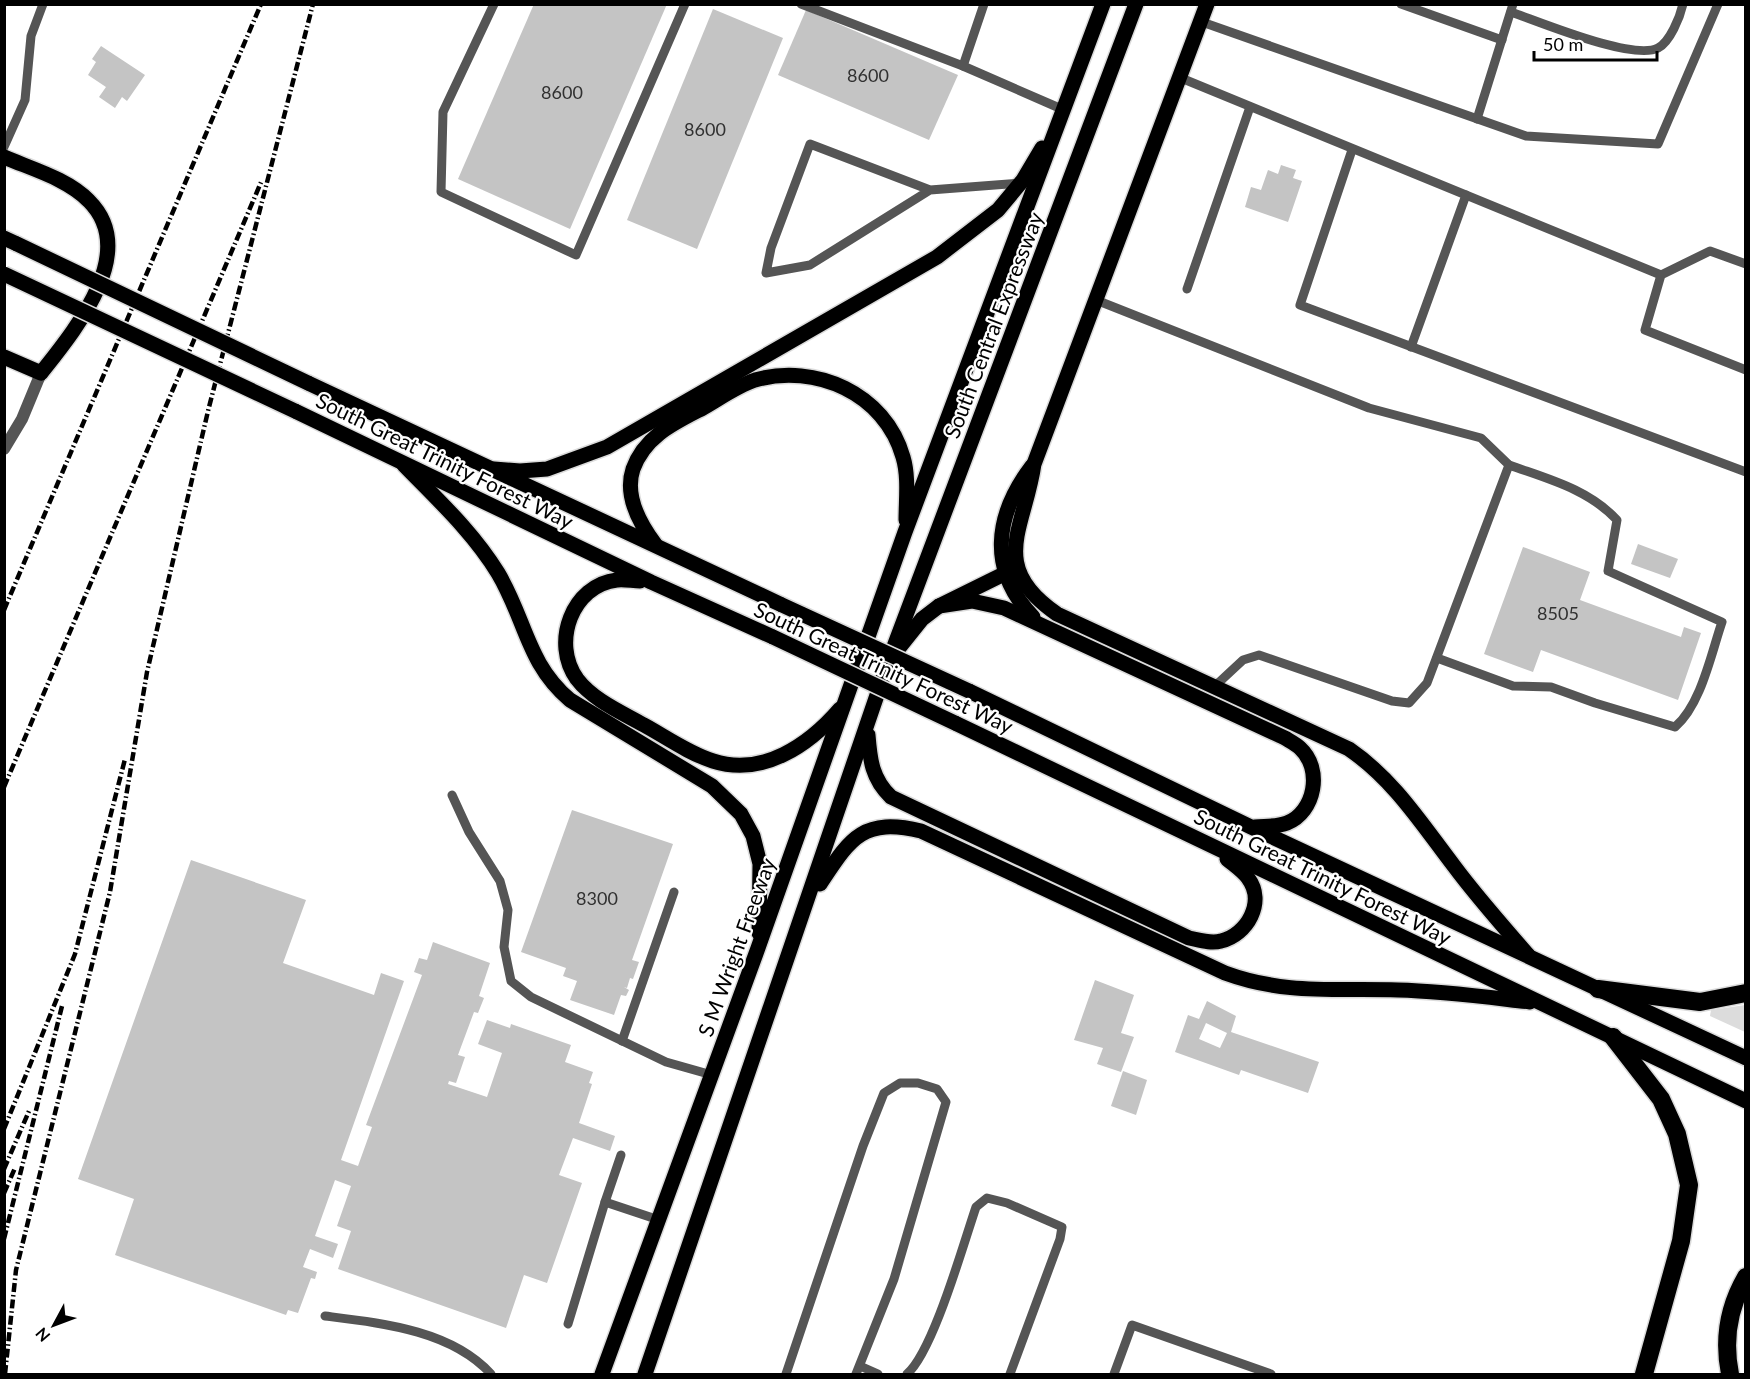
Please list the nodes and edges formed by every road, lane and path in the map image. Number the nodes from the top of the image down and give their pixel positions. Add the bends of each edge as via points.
1 (43, 4) edge
2 (494, 4) edge
3 (685, 4) edge
4 (801, 4) edge
5 (984, 4) edge
6 (1103, 4) edge
7 (1136, 4) edge
8 (1207, 4) edge
9 (1401, 4) edge
10 (1683, 4) edge
11 (1718, 4) edge
12 (1512, 8) edge
13 (1202, 22) junction
14 (1502, 40) junction
15 (963, 66) junction
16 (1181, 78) junction
17 (1250, 107) junction
18 (1063, 112) junction
19 (1477, 119) junction
20 (4, 147) edge
21 (1352, 150) junction
22 (4, 156) edge
23 (1020, 183) junction
24 (930, 190) junction
25 (1466, 195) junction
26 (11, 241) edge
27 (1746, 264) edge
28 (4, 274) edge
29 (1661, 275) junction
30 (1187, 289) dead end
31 (1096, 300) junction
32 (1411, 347) junction
33 (4, 357) edge
34 (1746, 370) edge
35 (41, 373) junction
36 (4, 449) edge
37 (404, 465) junction
38 (1509, 465) junction
39 (495, 469) junction
40 (1746, 472) edge
41 (905, 532) junction
42 (657, 547) junction
43 (1011, 570) junction
44 (651, 582) junction
45 (939, 606) junction
46 (1037, 621) junction
47 (1437, 658) junction
48 (889, 660) junction
49 (1215, 687) junction
50 (846, 703) junction
51 (867, 729) junction
52 (452, 795) dead end
53 (1251, 827) junction
54 (1214, 847) junction
55 (674, 892) dead end
56 (808, 901) junction
57 (758, 948) junction
58 (1528, 955) junction
59 (1598, 988) junction
60 (1746, 993) edge
61 (1542, 1004) junction
62 (1612, 1037) junction
63 (622, 1041) junction
64 (1746, 1058) edge
65 (712, 1075) junction
66 (1746, 1101) edge
67 (621, 1155) dead end
68 (605, 1202) junction
69 (659, 1220) junction
70 (1746, 1277) edge
71 (325, 1316) dead end
72 (567, 1324) dead end
73 (858, 1370) edge
74 (491, 1374) edge
75 (602, 1374) edge
76 (645, 1374) edge
77 (786, 1374) edge
78 (878, 1374) edge
79 (907, 1374) edge
80 (1010, 1374) edge
81 (1114, 1374) edge
82 (1271, 1374) edge
83 (1644, 1374) edge
84 (1730, 1374) edge

1 - 20 lane via 31,36 25,100
2 - 3 lane via 443,112 441,192 576,255
4 - 15 lane
5 - 15 lane
6 - 18 main road, South Central Expressway
7 - 48 main road, South Central Expressway
8 - 13 main road
9 - 14 lane
10 - 12 lane via 1667,38 1650,51 1605,44
11 - 19 lane via 1658,144 1526,136
12 - 14 lane
13 - 16 main road
13 - 19 lane
14 - 19 lane
15 - 18 lane
16 - 17 lane
16 - 31 main road
17 - 21 lane
17 - 30 lane
18 - 23 main road
18 - 41 main road, South Central Expressway
21 - 25 lane
21 - 32 lane via 1300,305
22 - 35 main road via 64,184 88,200 104,219 109,239 105,270 72,333
23 - 24 lane
23 - 39 main road via 998,210 938,257 607,447 547,469
24 - 24 lane via 810,144 771,248 766,273 810,265
25 - 29 lane
25 - 32 lane
26 - 39 main road, South Great Trinity Forest Way, bridge
27 - 29 lane via 1710,251
28 - 37 main road, South Great Trinity Forest Way, bridge
29 - 34 lane via 1645,330
31 - 38 lane via 1369,408 1481,438
31 - 43 main road via 1034,464 1030,492 1017,526
32 - 40 lane
33 - 35 main road
35 - 36 street via 22,420
37 - 44 main road, South Great Trinity Forest Way
37 - 57 main road via 466,529 498,572 519,613 539,667 558,690 712,786 741,814 753,836 760,864
38 - 47 lane
38 - 47 lane via 1580,490 1605,507 1617,520 1608,571 1722,622 1694,702 1687,717 1675,727 1551,687 1513,686
39 - 42 main road, South Great Trinity Forest Way
41 - 42 main road via 907,487 903,457 893,433 861,396 815,376 797,374 752,381 651,440 633,470 630,487 633,506
41 - 50 main road, S M Wright Freeway
42 - 53 main road, South Great Trinity Forest Way, bridge
43 - 45 main road
43 - 46 main road via 1017,600
43 - 49 main road via 1057,614
44 - 50 main road via 617,580 599,585 570,616 565,644 569,662 576,678 596,697 697,755 736,764 790,752 824,728
44 - 54 main road, South Great Trinity Forest Way, bridge
45 - 46 main road via 972,601
45 - 48 main road via 922,619
46 - 53 main road via 1302,749 1314,777 1309,802 1288,823
47 - 49 lane via 1427,683 1409,702 1392,701 1259,655 1243,660
48 - 51 main road
49 - 58 main road via 1349,749 1369,763 1402,795 1460,874
50 - 57 main road, S M Wright Freeway
51 - 54 main road via 870,763 891,797 1189,938 1205,942 1221,942 1245,927 1255,901 1248,879
51 - 56 main road
52 - 63 lane via 469,832 500,881 508,910 504,947 511,981 531,997
53 - 58 main road, South Great Trinity Forest Way
54 - 61 main road, South Great Trinity Forest Way
55 - 63 lane
56 - 61 main road via 847,843 882,827 901,826 921,831 1252,983 1314,991 1424,991
56 - 76 main road
57 - 65 main road, S M Wright Freeway
58 - 59 main road, South Great Trinity Forest Way
59 - 60 highway via 1700,1002
59 - 64 main road, South Great Trinity Forest Way
61 - 62 main road, South Great Trinity Forest Way
62 - 66 main road, South Great Trinity Forest Way
62 - 83 highway via 1661,1099 1677,1134 1689,1185 1681,1241
63 - 65 lane via 666,1062
65 - 69 main road, S M Wright Freeway
67 - 68 lane
68 - 69 lane
68 - 72 lane
69 - 75 main road, S M Wright Freeway
70 - 84 highway via 1728,1318
71 - 74 lane via 395,1325 458,1349
73 - 77 lane via 894,1279 946,1102 937,1089 918,1083 900,1083 884,1093
73 - 78 lane
79 - 80 lane via 928,1343 976,1207 987,1198 1062,1227
81 - 82 lane via 1132,1325

